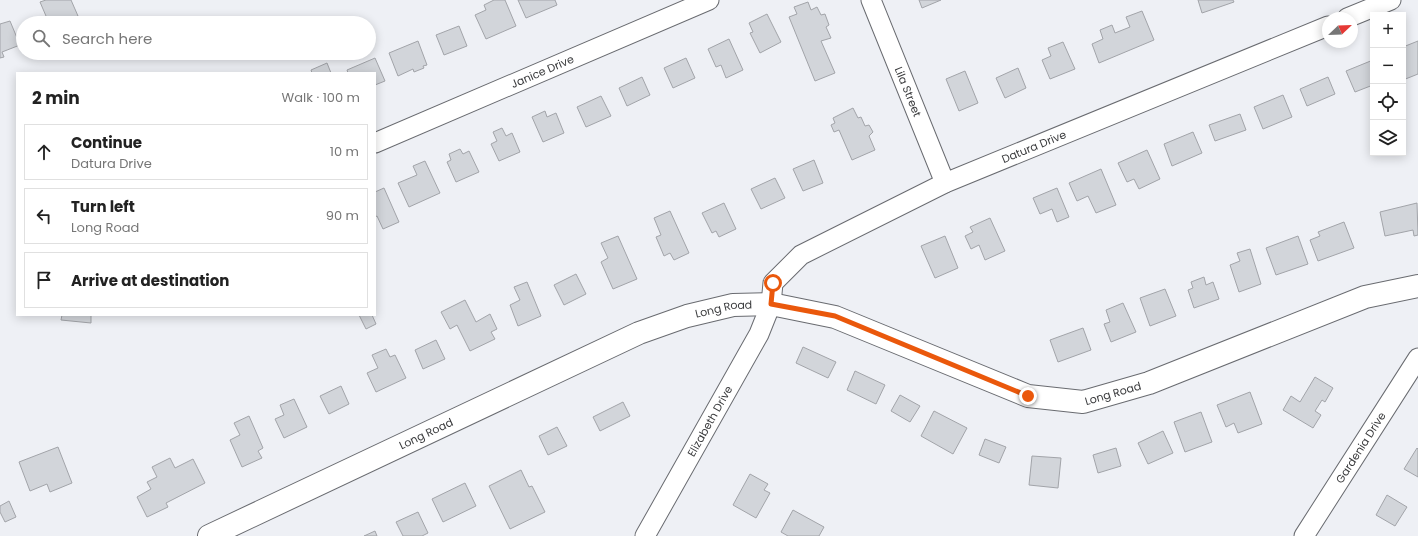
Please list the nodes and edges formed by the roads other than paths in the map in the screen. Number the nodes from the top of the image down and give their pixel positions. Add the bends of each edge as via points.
1 (709, 0) edge
2 (871, 0) edge
3 (1391, 0) edge
4 (1358, 14) edge
5 (1322, 28) edge
6 (376, 143) edge
7 (945, 183) junction
8 (1418, 286) edge
9 (771, 304) junction
10 (1418, 358) edge
11 (649, 535) edge
12 (209, 536) edge
13 (1304, 536) edge

1 - 6 street, Janice Drive
2 - 7 street, Lila Street
3 - 4 street
5 - 7 street, Datura Drive
7 - 9 street, Datura Drive via 801,256 773,283
8 - 9 street, Long Road via 1365,297 1149,383 1083,402 1028,396 835,316
9 - 11 street, Elizabeth Drive via 759,334
9 - 12 street, Long Road via 733,305 687,316 639,333
10 - 13 street, Gardenia Drive

